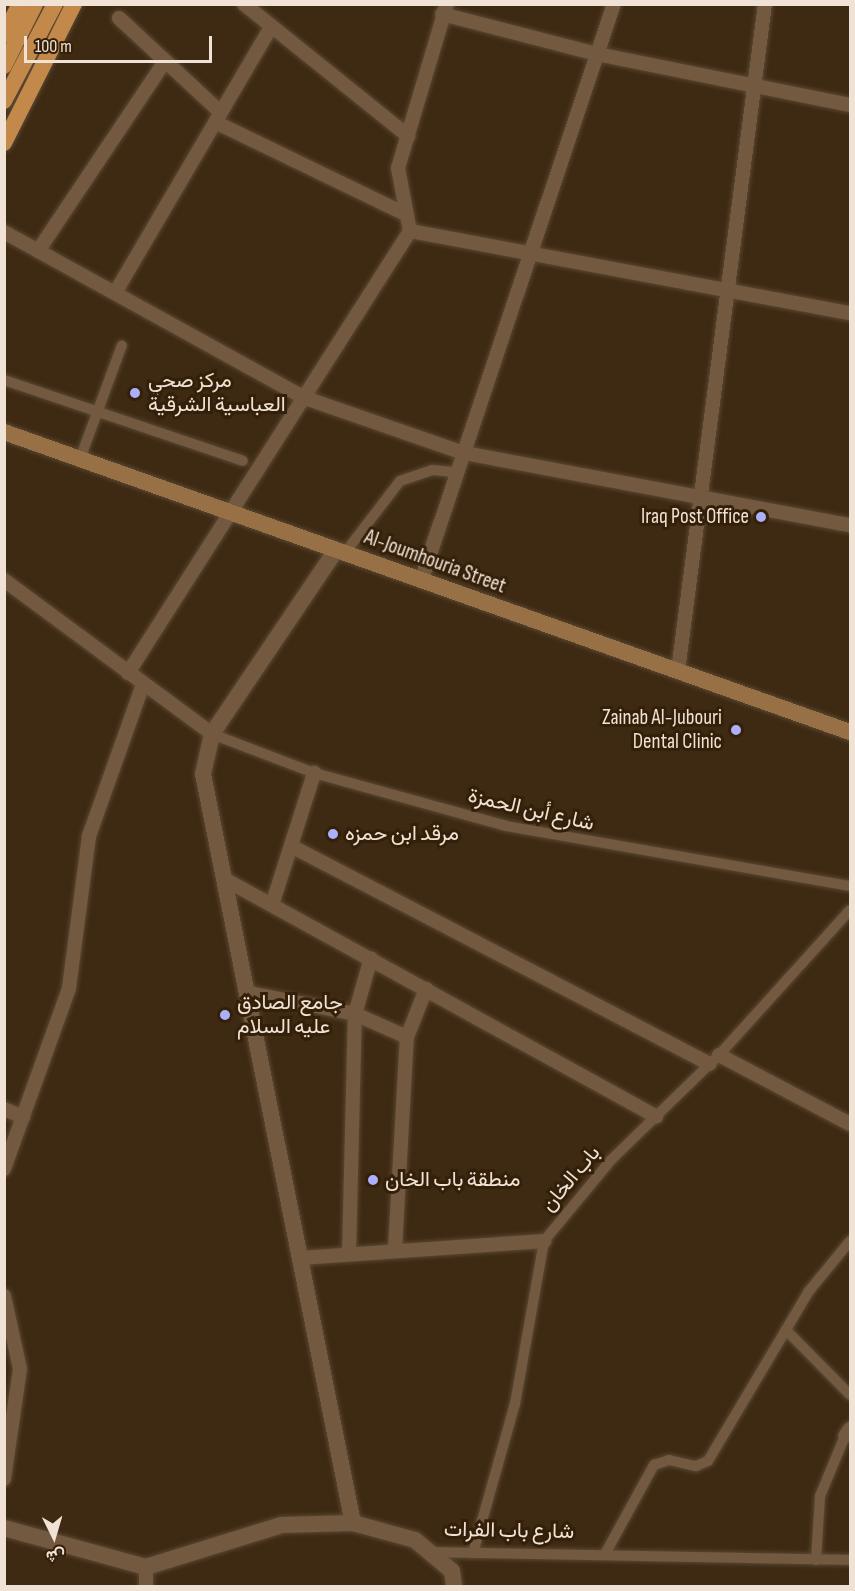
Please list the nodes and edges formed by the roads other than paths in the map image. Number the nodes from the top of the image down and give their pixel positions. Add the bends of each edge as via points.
1 (20, 4) edge
2 (35, 4) edge
3 (55, 4) edge
4 (74, 4) edge
5 (244, 4) edge
6 (614, 4) edge
7 (765, 4) edge
8 (445, 9) edge
9 (119, 18) dead end
10 (270, 28) junction
11 (4, 35) edge
12 (597, 54) junction
13 (165, 61) junction
14 (4, 66) edge
15 (755, 88) junction
16 (4, 101) edge
17 (850, 105) edge
18 (218, 117) junction
19 (408, 136) junction
20 (4, 142) edge
21 (407, 216) junction
22 (410, 231) junction
23 (4, 232) edge
24 (38, 251) junction
25 (531, 253) junction
26 (725, 288) junction
27 (115, 293) junction
28 (850, 313) edge
29 (122, 345) dead end
30 (4, 380) edge
31 (305, 398) junction
32 (98, 412) junction
33 (4, 432) edge
34 (464, 453) junction
35 (80, 459) junction
36 (243, 461) dead end
37 (457, 472) junction
38 (701, 497) junction
39 (232, 513) junction
40 (850, 525) edge
41 (340, 552) junction
42 (4, 580) edge
43 (421, 581) junction
44 (678, 671) junction
45 (129, 673) junction
46 (143, 684) junction
47 (850, 732) edge
48 (212, 734) junction
49 (314, 773) junction
50 (291, 846) junction
51 (226, 880) junction
52 (850, 886) edge
53 (272, 905) junction
54 (850, 910) edge
55 (371, 958) junction
56 (426, 989) junction
57 (250, 993) junction
58 (355, 1014) junction
59 (407, 1037) junction
60 (714, 1059) junction
61 (4, 1109) edge
62 (656, 1116) junction
63 (22, 1117) junction
64 (850, 1124) edge
65 (4, 1169) edge
66 (544, 1241) junction
67 (850, 1241) edge
68 (395, 1249) junction
69 (348, 1254) junction
70 (300, 1258) junction
71 (4, 1296) edge
72 (786, 1330) junction
73 (850, 1395) edge
74 (848, 1433) edge
75 (4, 1479) edge
76 (352, 1523) junction
77 (4, 1528) edge
78 (433, 1552) junction
79 (473, 1553) junction
80 (605, 1554) junction
81 (816, 1560) junction
82 (850, 1560) edge
83 (146, 1567) junction
84 (146, 1587) edge
85 (454, 1587) edge

1 - 11 highway
2 - 14 highway
3 - 16 highway
4 - 20 highway
5 - 10 street
6 - 12 street
7 - 15 street
8 - 12 street
8 - 19 street
9 - 13 street
10 - 18 street
10 - 19 street
12 - 15 street
12 - 25 street
13 - 18 street
13 - 24 street
15 - 17 street
15 - 26 street
18 - 21 street
18 - 27 street
19 - 21 street via 398,168
21 - 22 street
22 - 25 street
22 - 31 street
23 - 24 street
24 - 27 street
25 - 26 street
25 - 34 street
26 - 28 street
26 - 38 street
27 - 31 street
29 - 32 street
30 - 32 street
31 - 34 street
31 - 39 street
32 - 35 street
32 - 36 street
33 - 35 main road, Al-Joumhouria Street
34 - 37 street
34 - 38 street
35 - 39 main road, Al-Joumhouria Street
37 - 41 street via 423,471 400,481
37 - 43 street
38 - 40 street
38 - 44 street
39 - 41 main road, Al-Joumhouria Street
39 - 45 street
41 - 43 main road, Al-Joumhouria Street
41 - 48 street
42 - 45 street
43 - 44 main road, Al-Joumhouria Street
44 - 47 main road, Al-Joumhouria Street
45 - 46 street
46 - 48 street
46 - 63 street via 89,836 69,988
48 - 49 street, شارع أبن الحمزة
48 - 51 street via 204,795
49 - 50 street
49 - 52 street, شارع أبن الحمزة via 506,826
50 - 53 street
50 - 60 street
51 - 53 street
51 - 57 street
53 - 55 street
54 - 60 street, باب الخان
55 - 56 street
55 - 58 street
56 - 59 street
56 - 62 street
57 - 58 street
57 - 70 street
58 - 59 street
58 - 69 street
59 - 68 street
60 - 62 street, باب الخان
60 - 64 street
61 - 63 street
62 - 66 street, باب الخان via 611,1160
63 - 65 street
66 - 68 street
66 - 79 street, باب الخان via 515,1404
67 - 72 street
68 - 69 street
69 - 70 street
70 - 76 street
71 - 75 street via 20,1369
72 - 73 street
72 - 80 street via 708,1461 696,1466 669,1460 654,1465
74 - 81 street via 820,1496
76 - 78 street, شارع باب الفرات via 415,1540
76 - 83 street, شارع باب الفرات via 282,1525
77 - 83 street
78 - 79 street, شارع باب الفرات
78 - 85 street via 452,1571
79 - 80 street, شارع باب الفرات
80 - 81 street, شارع باب الفرات
81 - 82 street, شارع باب الفرات
83 - 84 street

